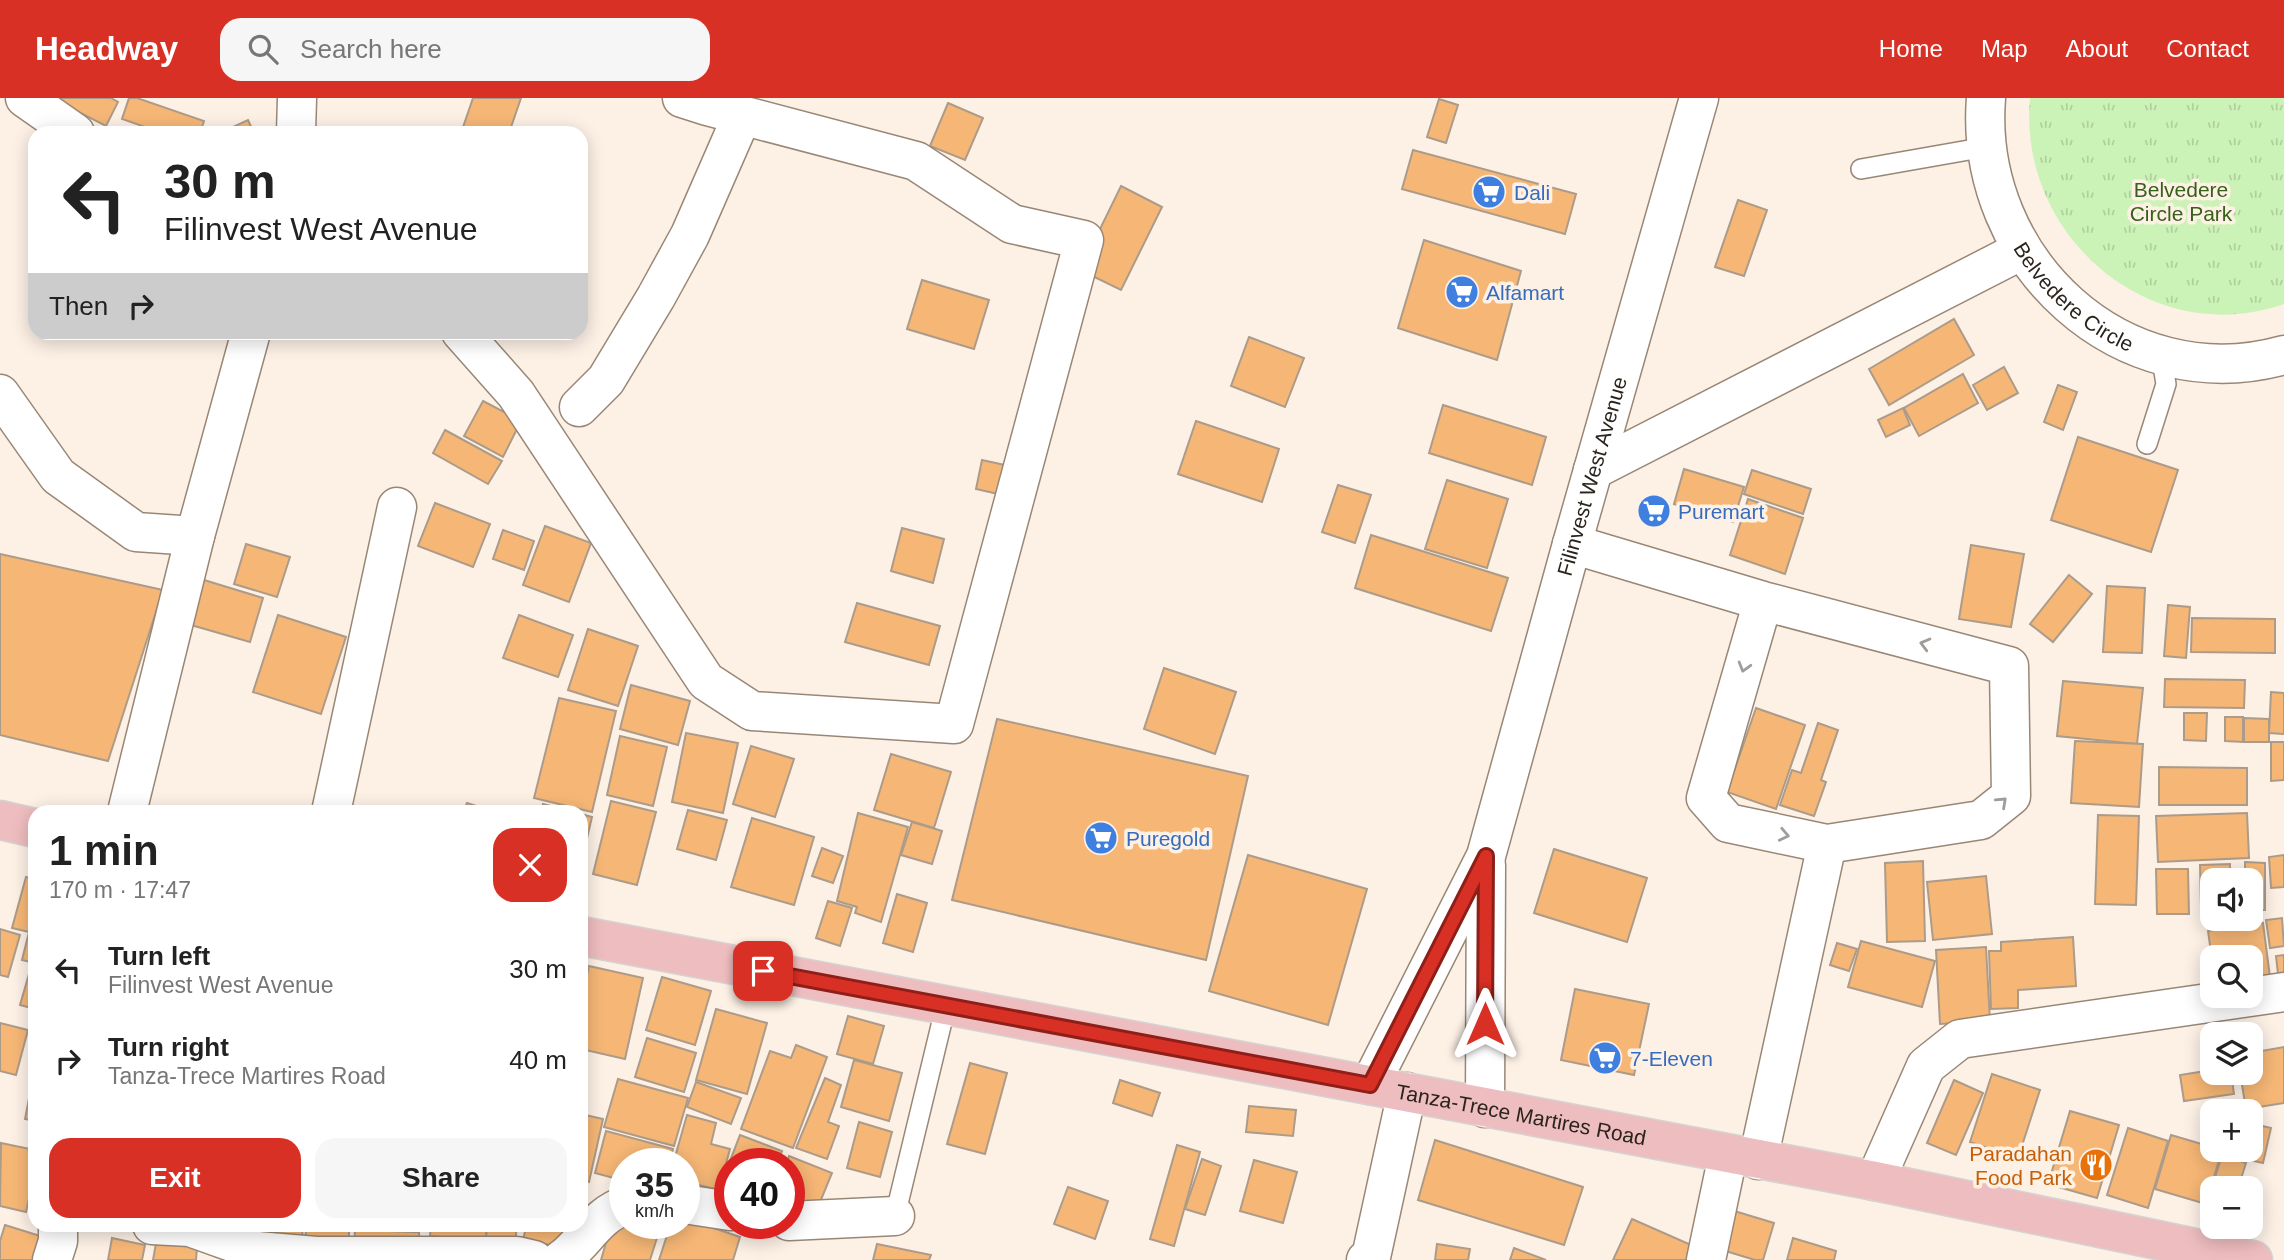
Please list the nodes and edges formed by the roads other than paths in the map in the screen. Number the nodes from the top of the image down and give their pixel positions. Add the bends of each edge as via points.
1 (18, 98) edge
2 (25, 98) edge
3 (297, 98) edge
4 (682, 98) edge
5 (1699, 98) edge
6 (1986, 98) edge
7 (742, 116) junction
8 (0, 118) edge
9 (65, 126) edge
10 (296, 126) edge
11 (1986, 147) junction
12 (1861, 169) dead end
13 (2022, 250) junction
14 (249, 340) edge
15 (468, 340) edge
16 (2161, 354) junction
17 (2284, 355) edge
18 (0, 394) edge
19 (579, 407) dead end
20 (2147, 444) dead end
21 (1593, 470) junction
22 (397, 507) dead end
23 (195, 536) junction
24 (1572, 544) junction
25 (1763, 601) junction
26 (129, 805) edge
27 (333, 805) edge
28 (0, 820) edge
29 (28, 826) edge
30 (1827, 844) junction
31 (1486, 856) junction
32 (588, 937) edge
33 (2284, 992) edge
34 (946, 1005) junction
35 (1370, 1085) junction
36 (1407, 1092) junction
37 (1485, 1108) junction
38 (1743, 1157) junction
39 (1875, 1181) junction
40 (609, 1212) edge
41 (895, 1216) joint
42 (805, 1220) edge
43 (58, 1232) edge
44 (204, 1232) edge
45 (523, 1250) edge
46 (2163, 1251) edge
47 (1371, 1259) edge
48 (52, 1260) edge
49 (561, 1260) edge
50 (1706, 1260) edge
51 (2253, 1260) edge

1 - 8 street
2 - 9 street
3 - 10 street
4 - 7 street
5 - 21 street, Filinvest West Avenue
6 - 11 street, Belvedere Circle
7 - 15 street via 916,162 1012,224 1084,240 954,724 752,711 706,681 516,394
7 - 19 street via 690,235 656,298 606,380
11 - 12 lane
11 - 13 street, Belvedere Circle via 1998,201
13 - 16 street, Belvedere Circle via 2039,274 2082,315 2106,331
13 - 21 street
14 - 23 street
16 - 17 street, Belvedere Circle via 2220,363
16 - 20 lane via 2166,384
18 - 23 street via 58,476 136,531
21 - 24 street, Filinvest West Avenue
22 - 27 street
23 - 26 street
24 - 25 street
24 - 31 street, Filinvest West Avenue
25 -> 30 street via 1706,798 1728,823
30 -> 25 street via 1981,821 2011,796 2009,666
28 - 29 main road
30 - 38 street
31 - 35 street, Filinvest West Avenue
31 - 37 street, Filinvest West Avenue
32 - 34 main road, Tanza-Trece Martires Road
33 - 39 street via 1960,1039 1926,1066
34 - 35 main road, Tanza-Trece Martires Road
34 - 41 lane
35 - 36 main road, Tanza-Trece Martires Road
36 - 37 main road, Tanza-Trece Martires Road
36 - 47 street
37 - 38 main road, Tanza-Trece Martires Road
38 - 39 main road, Tanza-Trece Martires Road
38 - 50 street
39 - 46 main road, Tanza-Trece Martires Road
40 - 49 street
41 - 42 street
43 - 48 street
44 - 45 street via 257,1251 316,1255
46 - 51 main road, Tanza-Trece Martires Road

